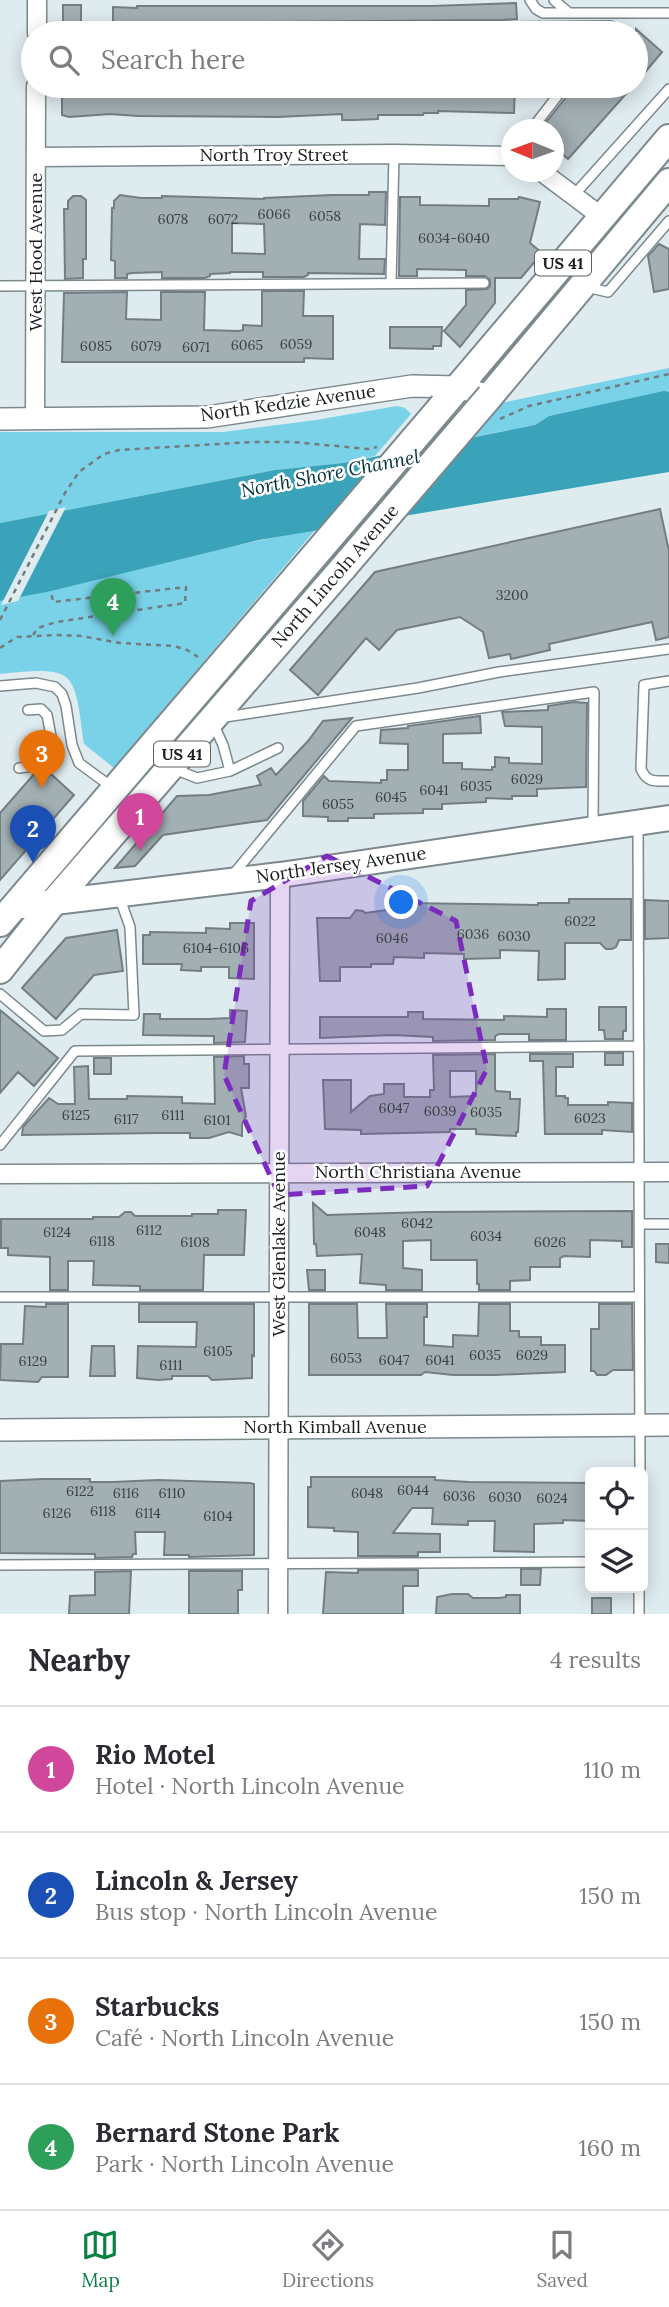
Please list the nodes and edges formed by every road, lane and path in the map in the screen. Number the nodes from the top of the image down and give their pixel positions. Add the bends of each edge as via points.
1 (37, 0) edge
2 (530, 0) edge
3 (554, 0) edge
4 (569, 13) junction
5 (669, 13) edge
6 (37, 21) edge
7 (669, 89) edge
8 (36, 98) edge
9 (556, 98) edge
10 (540, 119) edge
11 (669, 138) edge
12 (394, 154) junction
13 (501, 156) edge
14 (36, 157) junction
15 (556, 182) edge
16 (669, 182) edge
17 (574, 195) junction
18 (602, 217) junction
19 (669, 220) edge
20 (391, 283) junction
21 (484, 283) dead end
22 (581, 285) junction
23 (0, 286) edge
24 (36, 286) junction
25 (669, 374) edge
26 (450, 396) junction
27 (489, 396) junction
28 (0, 419) edge
29 (35, 419) junction
30 (492, 423) dead end
31 (381, 447) dead end
32 (51, 591) dead end
33 (1, 619) edge
34 (33, 635) junction
35 (0, 648) edge
36 (669, 649) edge
37 (200, 659) dead end
38 (669, 681) edge
39 (0, 686) edge
40 (28, 710) dead end
41 (211, 720) junction
42 (278, 748) dead end
43 (19, 768) dead end
44 (171, 768) junction
45 (230, 771) junction
46 (669, 781) edge
47 (115, 789) junction
48 (669, 818) edge
49 (638, 823) junction
50 (593, 829) junction
51 (280, 875) junction
52 (228, 881) junction
53 (119, 896) junction
54 (53, 903) junction
55 (4, 913) edge
56 (0, 970) edge
57 (0, 994) edge
58 (639, 1046) junction
59 (279, 1050) junction
60 (0, 1145) edge
61 (639, 1171) junction
62 (669, 1172) edge
63 (279, 1173) junction
64 (0, 1174) edge
65 (639, 1224) junction
66 (669, 1224) edge
67 (279, 1296) junction
68 (0, 1297) edge
69 (639, 1297) junction
70 (640, 1425) junction
71 (669, 1425) edge
72 (279, 1428) junction
73 (0, 1430) edge
74 (640, 1467) edge
75 (585, 1562) edge
76 (278, 1564) junction
77 (0, 1565) edge
78 (639, 1593) edge
79 (278, 1614) edge
80 (639, 1614) edge

1 - 6 street
2 - 4 lane via 543,13
3 - 4 lane
4 - 5 lane
7 - 17 lane
8 - 14 street, West Hood Avenue
9 - 10 lane
11 - 18 main road, North Lincoln Avenue / US 41
12 - 13 street, North Troy Street
12 - 14 street, North Troy Street
12 - 20 lane
14 - 24 street, West Hood Avenue
15 - 17 street
16 - 22 main road, North Lincoln Avenue / US 41
17 - 18 street
18 - 26 main road, North Lincoln Avenue / US 41
19 - 22 lane via 608,292
20 - 21 lane
20 - 24 lane
22 - 27 main road, North Lincoln Avenue / US 41
23 - 24 lane
24 - 29 street, West Hood Avenue
25 - 30 path via 529,406
26 - 27 street, North Kedzie Avenue
26 - 29 street, North Kedzie Avenue via 412,386 207,416
26 - 47 main road, North Lincoln Avenue / US 41, bridge
27 - 41 main road, North Lincoln Avenue / US 41, bridge
28 - 29 street, North Kedzie Avenue
31 - 33 path via 252,442 104,454 79,472 65,493
32 - 34 path via 53,602 186,587 185,603 56,622 38,628
34 - 35 path via 18,637
34 - 37 path via 174,646
36 - 41 lane
38 - 46 lane via 644,685 641,769 650,782
39 - 47 lane via 36,683 55,687 66,706 79,763
40 - 43 lane via 41,709 47,715 55,757 47,764
41 - 44 main road, North Lincoln Avenue / US 41
41 - 45 lane
42 - 45 lane
44 - 45 lane via 197,778
44 - 54 main road, North Lincoln Avenue / US 41
47 - 55 main road, North Lincoln Avenue / US 41
48 - 49 main road, North Jersey Avenue
49 - 50 main road, North Jersey Avenue
49 - 58 lane
50 - 51 main road, North Jersey Avenue
50 - 52 lane via 594,692 356,726
51 - 52 main road, North Jersey Avenue
51 - 59 street, West Glenlake Avenue
52 - 53 main road, North Jersey Avenue
53 - 54 main road, North Jersey Avenue
53 - 57 lane via 130,927 134,1015 82,1014 62,1030 44,1031
54 - 55 main road, North Jersey Avenue
54 - 56 main road, North Lincoln Avenue / US 41
58 - 59 lane
58 - 61 lane
59 - 60 lane via 75,1051
59 - 63 street, West Glenlake Avenue
61 - 62 street, North Christiana Avenue
61 - 63 street, North Christiana Avenue
61 - 65 lane
63 - 64 street, North Christiana Avenue
63 - 67 street, West Glenlake Avenue
65 - 66 lane
65 - 69 lane
67 - 68 lane
67 - 69 lane
67 - 72 street, West Glenlake Avenue
69 - 70 lane
70 - 71 street, North Kimball Avenue
70 - 72 street, North Kimball Avenue
70 - 74 lane
72 - 73 street, North Kimball Avenue
72 - 76 street, West Glenlake Avenue
75 - 76 lane
76 - 77 lane
76 - 79 street, West Glenlake Avenue
78 - 80 lane

